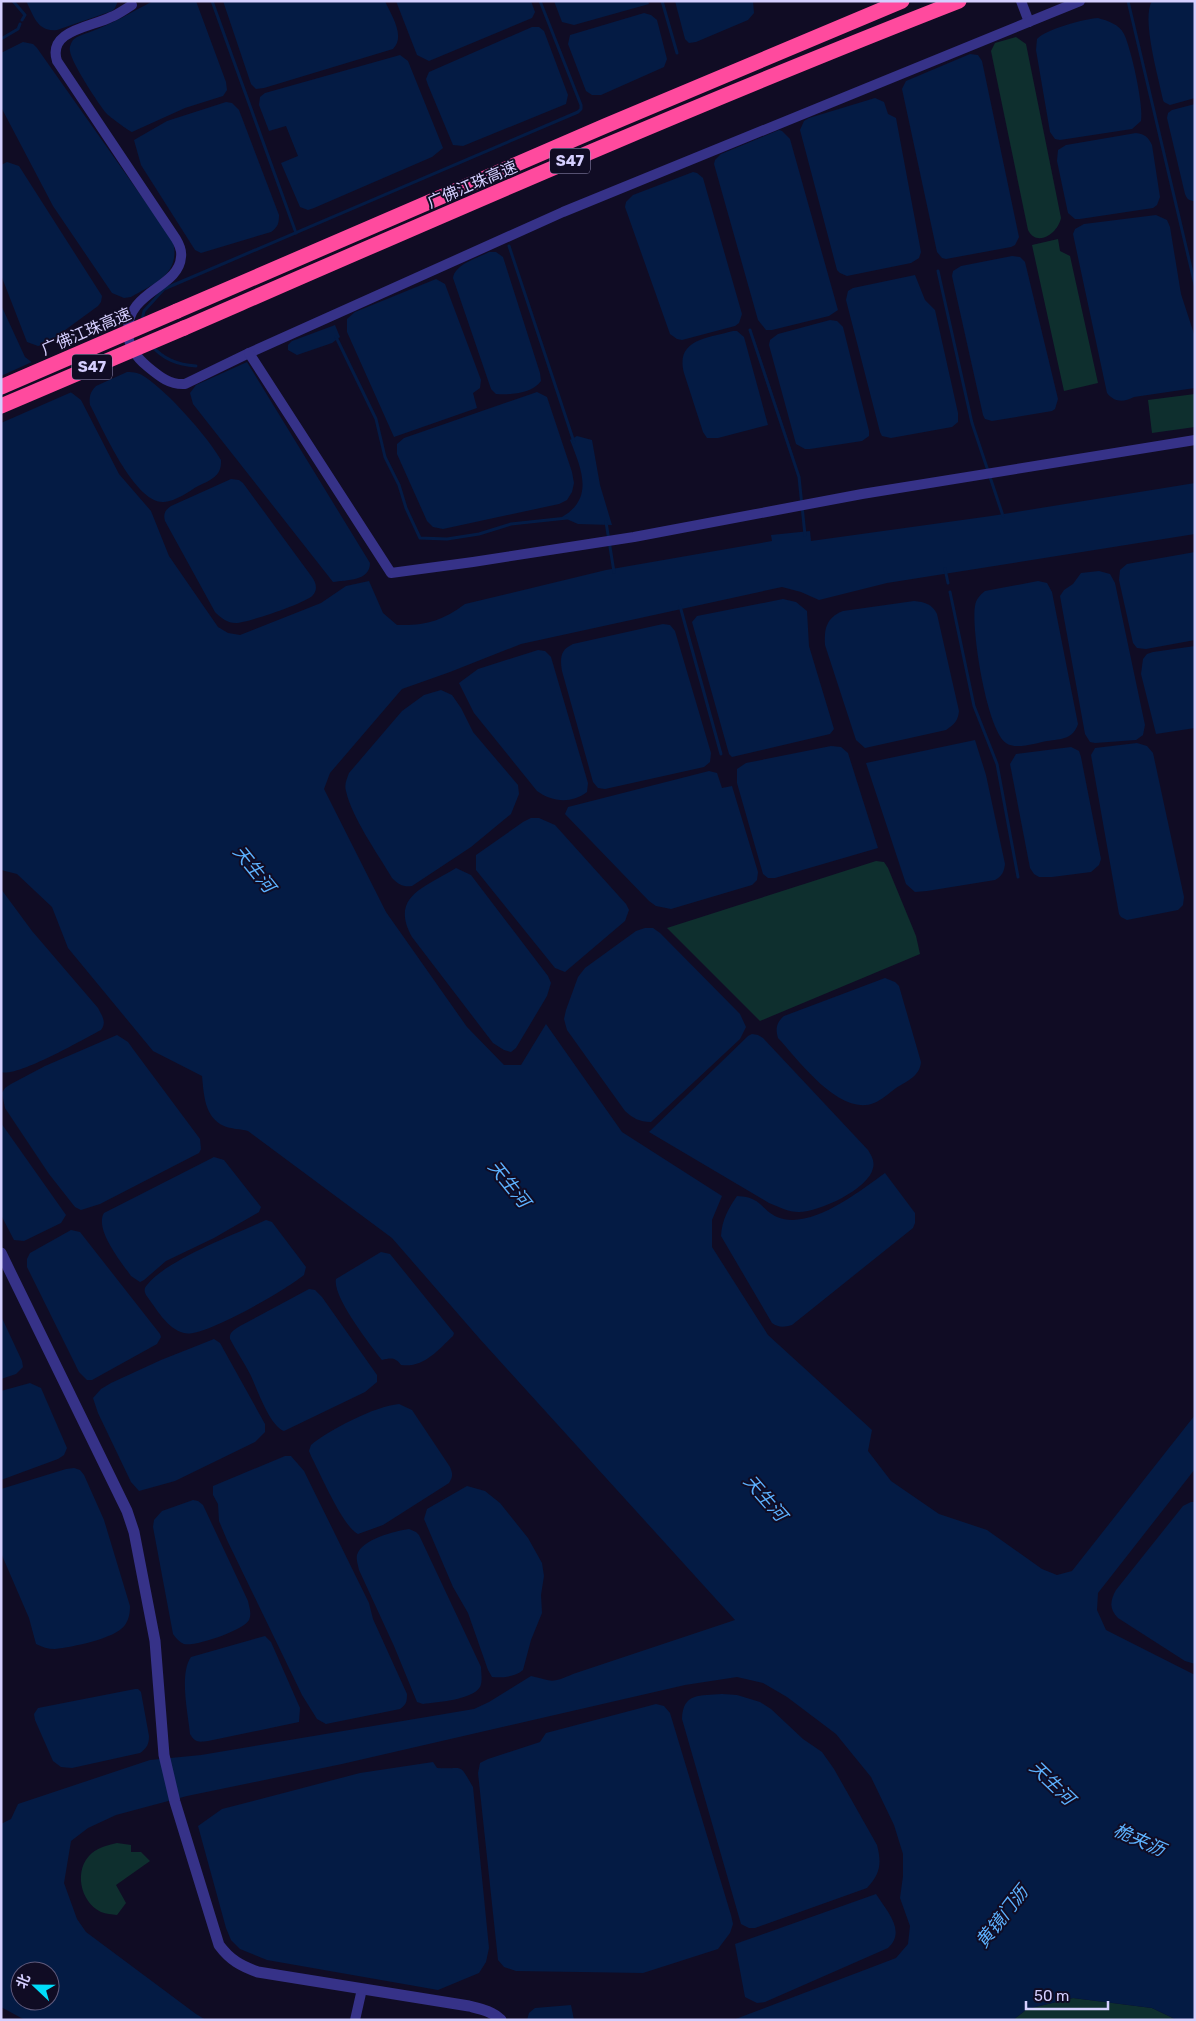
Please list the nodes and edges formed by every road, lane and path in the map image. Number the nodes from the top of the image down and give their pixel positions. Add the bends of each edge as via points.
1 (902, 1) edge
2 (959, 1) edge
3 (1021, 1) edge
4 (1080, 1) edge
5 (132, 4) dead end
6 (1029, 22) junction
7 (249, 353) junction
8 (1, 387) edge
9 (1, 406) edge
10 (1195, 440) edge
11 (1, 1253) edge
12 (362, 1989) junction
13 (355, 2020) edge
14 (500, 2020) edge

1 - 8 highway, 广佛江珠高速 / S47, bridge
2 - 9 highway, 广佛江珠高速 / S47, bridge via 612,143
3 - 6 street
4 - 6 street
5 - 7 street via 112,17 66,34 56,45 54,54 180,247 182,257 173,274 138,302 131,314 127,326 128,341 142,362 176,384 185,384
6 - 7 street via 563,212
7 - 10 street via 390,573 634,537 862,494
11 - 12 street via 127,1511 134,1532 155,1641 164,1755 175,1802 219,1945 229,1958 258,1972
12 - 13 street
12 - 14 street via 483,2009

